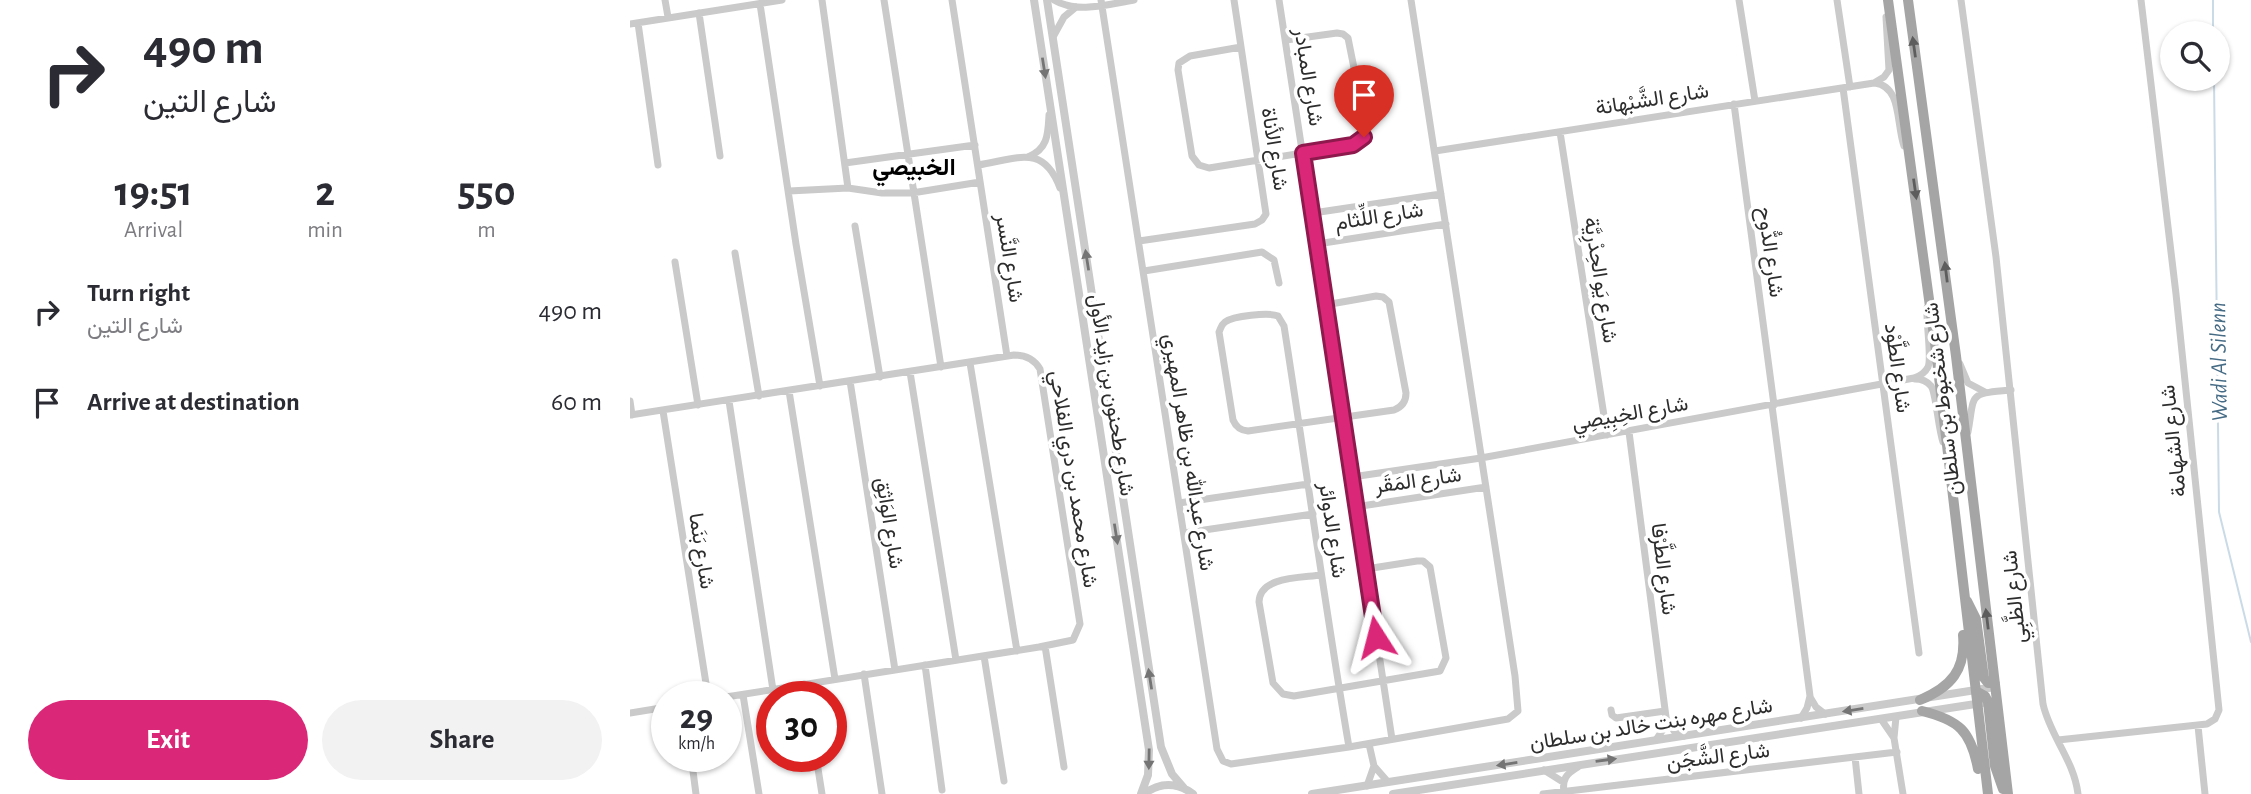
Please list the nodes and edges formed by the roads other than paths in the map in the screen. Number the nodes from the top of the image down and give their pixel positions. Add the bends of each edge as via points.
1 (665, 0) edge
2 (782, 0) edge
3 (822, 0) edge
4 (884, 0) edge
5 (952, 0) edge
6 (1034, 0) edge
7 (1047, 0) edge
8 (1054, 0) edge
9 (1134, 0) edge
10 (1234, 0) edge
11 (1279, 0) edge
12 (1411, 0) edge
13 (1739, 0) edge
14 (1836, 0) edge
15 (1908, 0) edge
16 (1961, 0) edge
17 (2141, 0) edge
18 (1888, 1) edge
19 (1102, 2) edge
20 (729, 4) edge
21 (760, 4) junction
22 (1076, 7) junction
23 (699, 13) junction
24 (668, 18) junction
25 (634, 23) edge
26 (1053, 37) junction
27 (1286, 40) junction
28 (1241, 47) junction
29 (1874, 83) junction
30 (1846, 87) junction
31 (1755, 101) junction
32 (1734, 104) junction
33 (1050, 107) junction
34 (1560, 132) junction
35 (975, 145) junction
36 (1435, 151) junction
37 (1303, 153) junction
38 (906, 154) junction
39 (720, 156) dead end
40 (1027, 157) junction
41 (1911, 159) junction
42 (1258, 160) junction
43 (845, 163) junction
44 (658, 165) dead end
45 (978, 165) junction
46 (980, 182) junction
47 (848, 188) junction
48 (789, 191) junction
49 (912, 193) junction
50 (1441, 194) junction
51 (1064, 198) junction
52 (1312, 213) junction
53 (1446, 224) junction
54 (855, 226) dead end
55 (1139, 241) junction
56 (1317, 244) junction
57 (735, 253) dead end
58 (675, 262) dead end
59 (1144, 271) junction
60 (1279, 284) dead end
61 (1929, 297) junction
62 (1325, 305) junction
63 (1007, 356) junction
64 (1956, 356) junction
65 (970, 363) junction
66 (941, 367) junction
67 (910, 372) junction
68 (880, 377) junction
69 (1914, 379) junction
70 (850, 382) junction
71 (1883, 383) junction
72 (820, 386) junction
73 (2011, 390) junction
74 (789, 391) junction
75 (1985, 392) junction
76 (759, 396) junction
77 (630, 401) edge
78 (729, 401) junction
79 (698, 405) junction
80 (1773, 405) junction
81 (663, 411) junction
82 (631, 415) edge
83 (1342, 417) junction
84 (1299, 424) junction
85 (1629, 432) junction
86 (1607, 435) junction
87 (1966, 439) junction
88 (1948, 451) junction
89 (1481, 458) junction
90 (1352, 477) junction
91 (1308, 484) junction
92 (1486, 487) junction
93 (1179, 503) junction
94 (1356, 507) junction
95 (1312, 514) junction
96 (1184, 533) junction
97 (1958, 535) junction
98 (1366, 569) junction
99 (1321, 575) junction
100 (1965, 599) junction
101 (1045, 646) junction
102 (1017, 651) junction
103 (1919, 653) dead end
104 (984, 656) junction
105 (956, 660) junction
106 (925, 666) junction
107 (895, 670) junction
108 (864, 674) junction
109 (835, 679) junction
110 (706, 681) edge
111 (772, 681) edge
112 (823, 681) edge
113 (1383, 682) junction
114 (1995, 685) junction
115 (1339, 689) junction
116 (1976, 691) junction
117 (756, 693) edge
118 (743, 695) joint
119 (1810, 696) junction
120 (1920, 700) junction
121 (1987, 702) junction
122 (1611, 709) dead end
123 (651, 710) edge
124 (1922, 712) junction
125 (630, 713) edge
126 (1666, 714) junction
127 (1825, 714) junction
128 (1896, 717) junction
129 (1801, 718) junction
130 (1881, 719) junction
131 (2198, 726) junction
132 (1684, 736) junction
133 (1894, 738) junction
134 (1392, 740) junction
135 (2058, 740) junction
136 (1655, 741) junction
137 (1369, 744) junction
138 (1349, 747) junction
139 (1897, 752) junction
140 (1855, 757) junction
141 (1581, 764) junction
142 (1374, 766) junction
143 (1064, 767) dead end
144 (1544, 770) junction
145 (693, 772) edge
146 (819, 772) edge
147 (1004, 781) dead end
148 (1388, 782) junction
149 (1563, 782) junction
150 (1367, 786) junction
151 (1184, 788) junction
152 (942, 790) dead end
153 (1564, 793) edge
154 (696, 794) edge
155 (759, 794) edge
156 (822, 794) edge
157 (882, 794) edge
158 (1142, 794) edge
159 (1193, 794) edge
160 (1312, 794) edge
161 (1394, 794) edge
162 (1543, 794) edge
163 (1859, 794) edge
164 (1902, 794) edge
165 (1985, 794) edge
166 (2007, 794) edge
167 (2078, 794) edge
168 (2205, 794) edge

1 - 24 street
2 - 21 street
3 - 43 street
4 - 38 street
5 - 35 street, شارع النَّسر
6 -> 33 street, شارع طحنون بن زايد الأول
7 - 26 street, شارع طحنون بن زايد الأول
8 - 22 street
9 - 19 street
10 - 28 street, شارع الأناة
11 - 27 street, شارع المبادر
12 - 36 street, شارع عبدالله بن ظاهر المهيري
13 - 31 street
14 - 30 street, شارع الطَّوْد
64 -> 15 main road, شارع شخبوط بن سلطان
16 - 73 street, شارع الظَّبِي
17 - 131 street, شارع الشهامة via 2219,701 2215,719
18 - 29 street via 1889,70
18 - 41 main road, شارع شخبوط بن سلطان
19 - 22 street
19 - 55 street, شارع عبدالله بن ظاهر المهيري
20 - 21 street
20 - 23 street
21 - 48 street
22 - 26 street via 1059,23
23 - 24 street
23 - 39 street
24 - 25 street
25 - 44 street
151 -> 26 street, شارع طحنون بن زايد الأول via 1172,774 1161,747
27 - 37 street, شارع المبادر
27 - 37 street via 1337,33 1349,38 1366,128 1358,144
28 - 42 street, شارع الأناة
28 - 42 street via 1185,57 1178,70 1195,162 1209,167
29 - 30 street, شارع الشَّبْهانة
29 - 41 street via 1894,95 1900,134
30 - 31 street, شارع الشَّبْهانة
30 - 71 street, شارع الطَّوْد
31 - 32 street, شارع الشَّبْهانة
32 - 34 street, شارع الشَّبْهانة
32 - 80 street, شارع الدُّوح
33 - 40 street via 1047,139 1040,151
33 - 51 street, شارع طحنون بن زايد الأول
34 - 36 street, شارع الشَّبْهانة
34 - 86 street, شارع يَو الحِدْرِيَّة
35 - 38 street
35 - 45 street, شارع النَّسر
36 - 50 street, شارع عبدالله بن ظاهر المهيري
37 - 42 street
37 - 52 street, شارع المبادر
38 - 43 street
38 - 49 street
40 - 45 street
40 - 51 street via 1052,169
41 -> 61 main road, شارع شخبوط بن سلطان
42 - 55 street, شارع الأناة via 1267,210 1259,222
43 - 47 street
45 - 46 street, شارع النَّسر
46 - 49 street
46 - 63 street, شارع النَّسر
47 - 48 street
47 - 49 street
48 - 72 street
49 - 66 street
50 - 52 street
50 - 53 street, شارع عبدالله بن ظاهر المهيري
51 -> 158 street, شارع طحنون بن زايد الأول via 1149,750
52 - 56 street, شارع المبادر
53 - 56 street, شارع اللِّثام
53 - 89 street, شارع عبدالله بن ظاهر المهيري
54 - 68 street
55 - 59 street, شارع عبدالله بن ظاهر المهيري
56 - 62 street, شارع المبادر
57 - 76 street
58 - 79 street
59 - 60 street via 1262,252 1274,260
59 - 93 street, شارع عبدالله بن ظاهر المهيري
61 - 69 street via 1929,361
61 - 88 main road, شارع شخبوط بن سلطان
62 - 83 street, شارع المبادر
62 - 83 street via 1376,296 1386,299 1391,305 1404,383 1406,397 1398,408
63 - 65 street, شارع محمد بن دري الفلاحي
63 - 101 street, شارع محمد بن دري الفلاحي via 1027,356 1040,369 1080,624 1073,640
64 - 75 street via 1968,383
64 - 87 main road, شارع شخبوط بن سلطان
65 - 66 street, شارع محمد بن دري الفلاحي
65 - 102 street
66 - 67 street, شارع محمد بن دري الفلاحي
67 - 68 street, شارع محمد بن دري الفلاحي
67 - 105 street
68 - 70 street, شارع محمد بن دري الفلاحي
69 - 71 street, شارع الخِبِيصِي
69 - 88 street via 1924,380 1933,390 1937,422
70 - 72 street, شارع محمد بن دري الفلاحي
70 - 107 street, شارع الوَاثِق
71 - 80 street, شارع الخِبِيصِي
71 - 103 street, شارع الطَّوْد
72 - 74 street, شارع محمد بن دري الفلاحي
73 - 75 street
73 - 135 street, شارع الظَّبِي via 2043,704
74 - 76 street, شارع محمد بن دري الفلاحي
74 - 109 street
75 - 87 street via 1971,404
76 - 78 street, شارع محمد بن دري الفلاحي
77 - 82 street
78 - 79 street, شارع محمد بن دري الفلاحي
78 - 111 street
79 - 81 street, شارع محمد بن دري الفلاحي
80 - 85 street, شارع الخِبِيصِي
80 - 119 street, شارع الدُّوح
81 - 82 street, شارع محمد بن دري الفلاحي
81 - 110 street, شارع بَنَما
83 - 84 street
83 - 90 street, شارع المبادر
84 - 84 street, شارع الدوائر via 1248,431 1238,428 1233,420 1220,328 1228,320 1266,314 1281,319
84 - 91 street, شارع الدوائر
85 - 86 street, شارع الخِبِيصِي
85 - 126 street, شارع الطَّرْفا
86 - 89 street, شارع الخِبِيصِي
114 -> 87 main road, شارع شخبوط بن سلطان
88 - 97 main road, شارع شخبوط بن سلطان
89 - 90 street, شارع الخِبِيصِي
89 - 92 street, شارع عبدالله بن ظاهر المهيري
90 - 94 street, شارع المبادر
91 - 93 street
91 - 95 street, شارع الدوائر
92 - 94 street, شارع المَقَر
92 - 134 street, شارع عبدالله بن ظاهر المهيري via 1518,710 1508,719
93 - 96 street, شارع عبدالله بن ظاهر المهيري
94 - 98 street, شارع المبادر
95 - 96 street
95 - 99 street, شارع الدوائر
96 - 138 street, شارع عبدالله بن ظاهر المهيري via 1221,758 1235,764
97 - 100 main road, شارع شخبوط بن سلطان
97 - 120 main road via 1962,661 1944,688
98 - 113 street, شارع المبادر
98 - 113 street via 1417,561 1428,565 1444,646 1445,663 1440,671
99 - 115 street, شارع الدوائر
99 - 115 street via 1270,583 1262,589 1259,602 1277,690 1290,696
100 - 114 main road via 1976,619 1984,678
100 - 116 main road, شارع شخبوط بن سلطان
101 - 102 street, شارع محمد بن دري الفلاحي
101 - 143 street
102 - 104 street, شارع محمد بن دري الفلاحي
104 - 105 street, شارع محمد بن دري الفلاحي
104 - 147 street
105 - 106 street, شارع محمد بن دري الفلاحي
106 - 107 street, شارع محمد بن دري الفلاحي
106 - 152 street
107 - 108 street, شارع محمد بن دري الفلاحي
108 - 109 street, شارع محمد بن دري الفلاحي
108 - 157 street
109 - 112 street, شارع محمد بن دري الفلاحي
113 - 115 street
113 - 134 street, شارع المبادر
114 - 116 street, شارع مهره بنت خالد بن سلطان
114 - 121 main road, شارع شخبوط بن سلطان
115 - 138 street, شارع الدوائر
116 - 120 street, شارع مهره بنت خالد بن سلطان
116 - 121 main road, شارع شخبوط بن سلطان
117 - 118 street, شارع محمد بن دري الفلاحي
118 - 155 street
119 - 127 street
119 - 129 street, شارع الدُّوح
120 -> 127 street, شارع مهره بنت خالد بن سلطان
121 - 124 street, شارع مهره بنت خالد بن سلطان
121 - 165 main road, شارع شخبوط بن سلطان
121 - 166 main road, شارع شخبوط بن سلطان
122 - 126 street via 1616,718
123 - 125 street
124 - 128 street, شارع مهره بنت خالد بن سلطان
124 - 165 main road via 1951,720 1968,736
126 - 132 street via 1671,727
126 - 136 street
127 - 129 street, شارع مهره بنت خالد بن سلطان
128 - 130 street, شارع مهره بنت خالد بن سلطان
128 - 133 street
129 - 132 street, شارع مهره بنت خالد بن سلطان
130 - 133 street
141 -> 130 street, شارع مهره بنت خالد بن سلطان
131 - 135 street
131 - 168 street
132 - 136 street, شارع مهره بنت خالد بن سلطان
133 - 139 street
134 - 137 street, شارع عبدالله بن ظاهر المهيري
135 - 167 street, شارع الظَّبِي
136 -> 148 street, شارع مهره بنت خالد بن سلطان
137 - 138 street, شارع عبدالله بن ظاهر المهيري
137 - 142 street
139 - 140 street, شارع الشَّجَن
139 - 164 street
140 - 153 street, شارع الشَّجَن
140 - 163 street
141 - 144 street, شارع مهره بنت خالد بن سلطان
141 - 149 street
142 - 148 street
142 - 150 street
144 - 149 street
144 - 161 street, شارع مهره بنت خالد بن سلطان
145 - 154 street
146 - 156 street
148 - 150 street, شارع مهره بنت خالد بن سلطان
149 - 153 street
150 - 160 street, شارع مهره بنت خالد بن سلطان
151 - 158 street via 1166,784
151 - 159 street
153 - 162 street, شارع الشَّجَن

